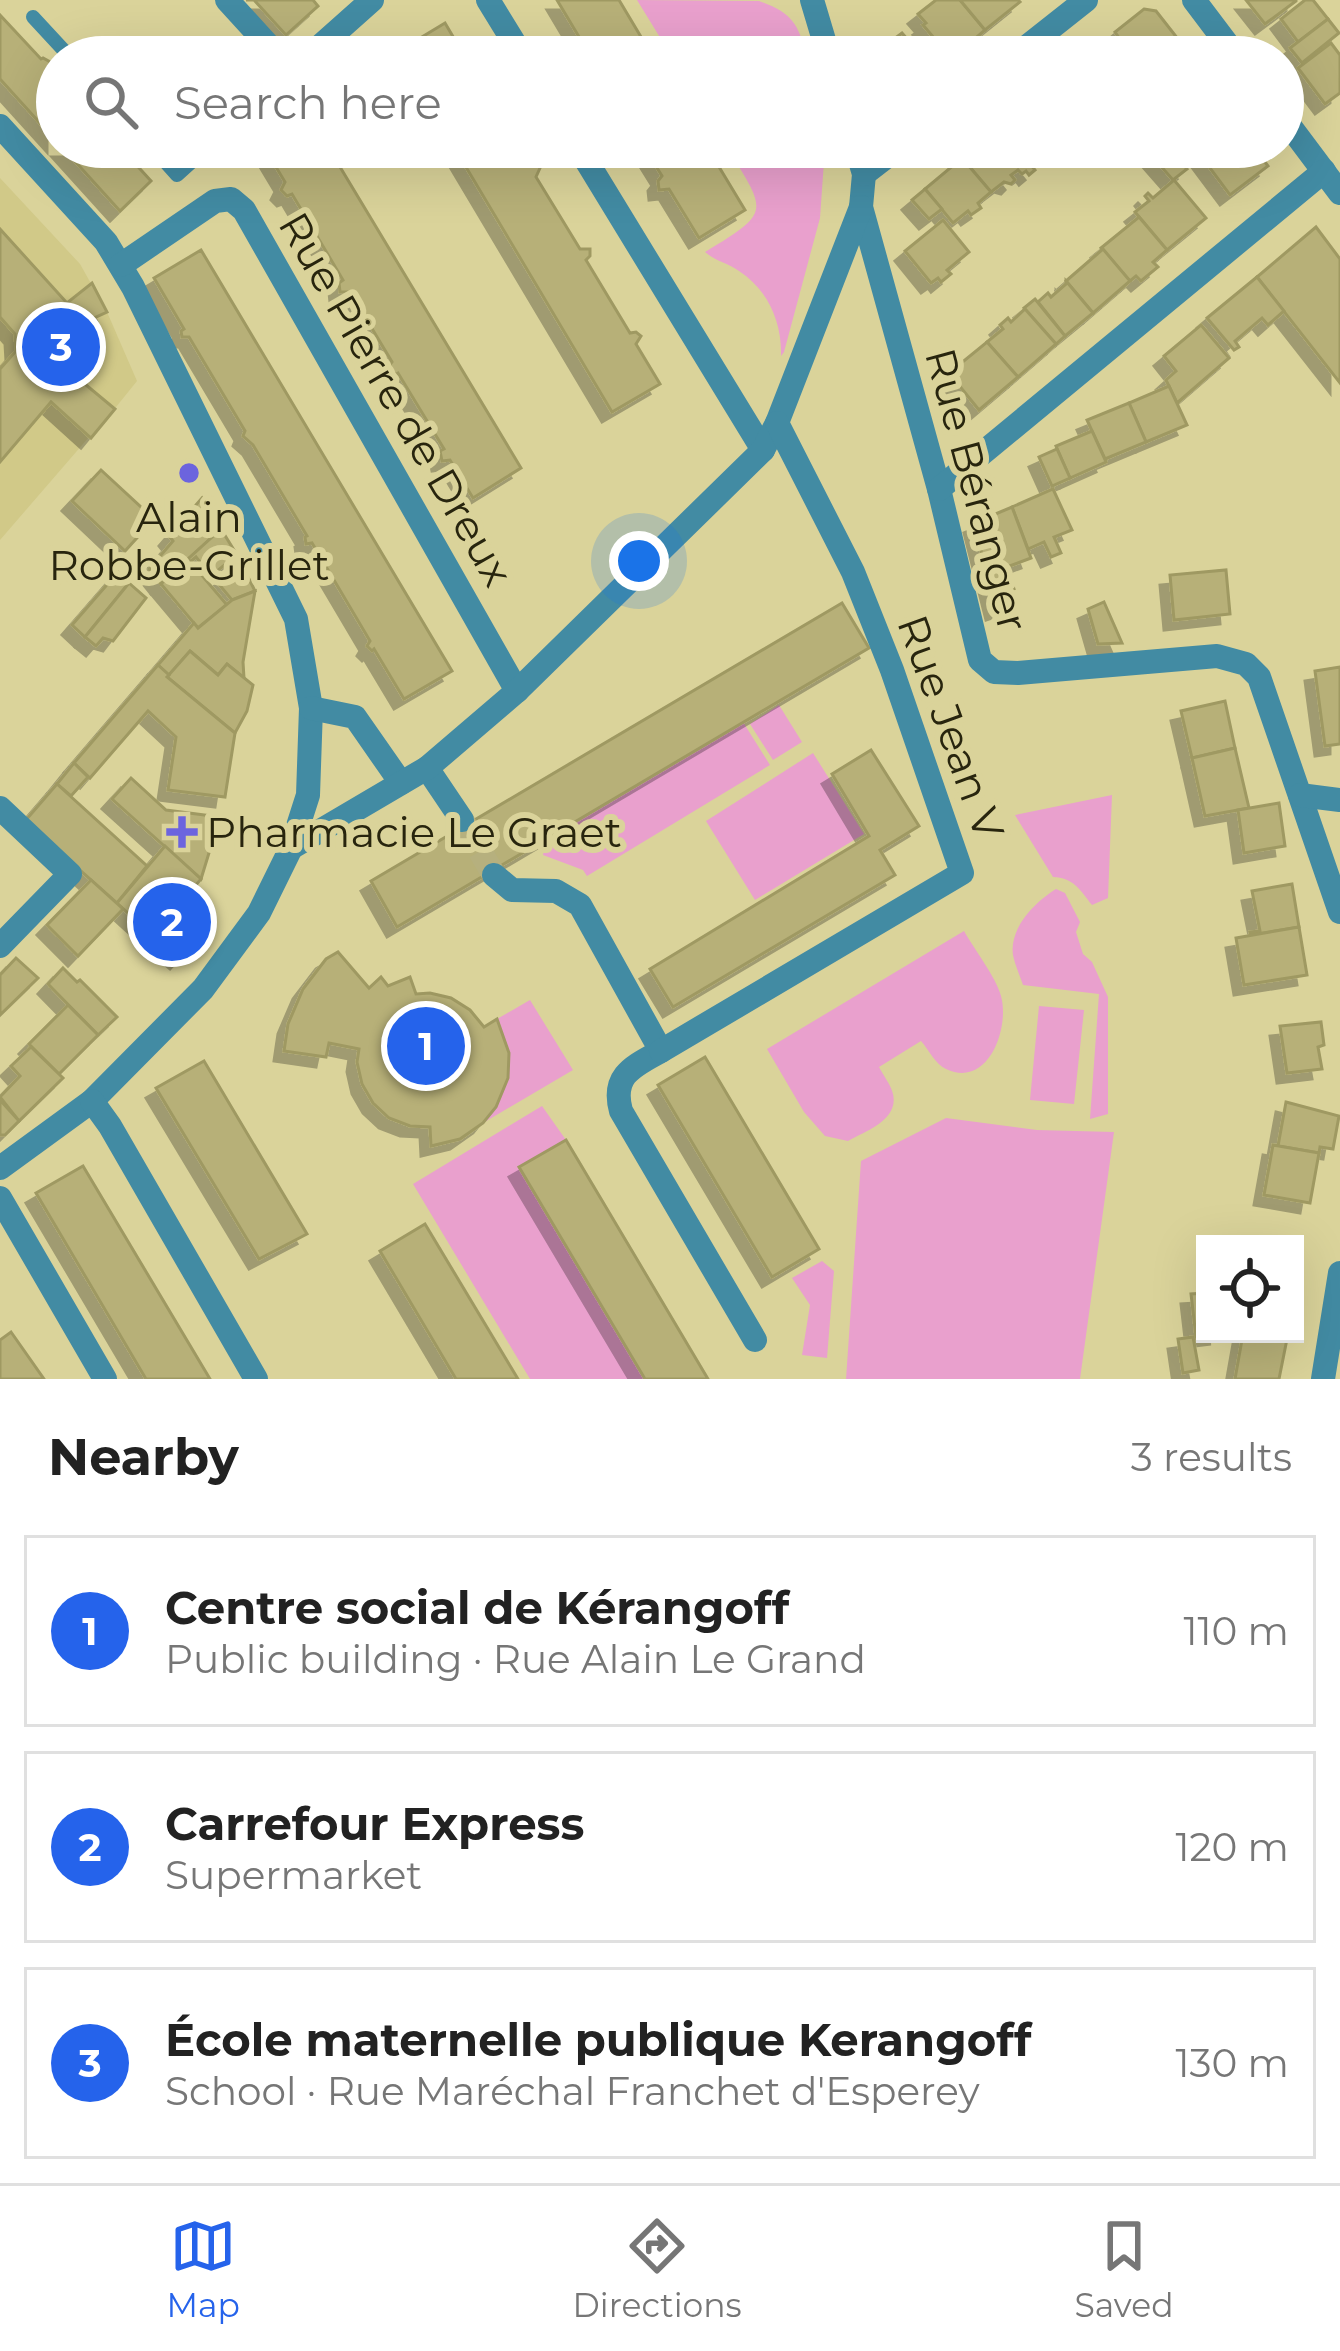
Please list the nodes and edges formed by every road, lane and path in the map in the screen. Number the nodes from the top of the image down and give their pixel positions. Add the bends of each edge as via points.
1 (227, 0) edge
2 (372, 0) edge
3 (488, 0) edge
4 (812, 0) edge
5 (1086, 0) edge
6 (1194, 0) edge
7 (33, 17) dead end
8 (51, 36) edge
9 (260, 36) edge
10 (332, 36) edge
11 (510, 36) edge
12 (823, 36) edge
13 (1041, 36) edge
14 (1221, 36) edge
15 (0, 126) edge
16 (1304, 145) edge
17 (36, 165) edge
18 (39, 168) edge
19 (591, 168) edge
20 (862, 168) edge
21 (873, 168) edge
22 (1324, 171) junction
23 (864, 175) junction
24 (1340, 193) edge
25 (861, 207) junction
26 (121, 265) junction
27 (777, 423) junction
28 (763, 450) junction
29 (939, 489) junction
30 (517, 692) junction
31 (311, 708) junction
32 (427, 768) junction
33 (401, 783) junction
34 (1300, 796) junction
35 (1340, 800) edge
36 (0, 808) edge
37 (462, 820) tunnel mouth
38 (291, 848) junction
39 (494, 875) tunnel mouth
40 (1340, 911) edge
41 (0, 946) edge
42 (662, 1051) junction
43 (92, 1101) junction
44 (0, 1168) edge
45 (0, 1198) edge
46 (1340, 1273) edge
47 (755, 1340) dead end
48 (105, 1379) edge
49 (256, 1379) edge
50 (1323, 1379) edge

1 - 9 street
2 - 10 street
3 - 11 street
4 - 12 street
5 - 13 street
6 - 14 street
7 - 8 lane
15 - 17 street
16 - 22 street
18 - 26 street
19 - 28 street
20 - 23 street, Rue Béranger
21 - 23 street
22 - 24 street
22 - 29 street
23 - 25 street, Rue Béranger
25 - 27 street
25 - 29 street, Rue Béranger
26 - 30 street, Rue Pierre de Dreux via 215,201 231,199 244,210
26 - 31 street via 296,619
27 - 28 street
27 - 42 street, Rue Jean V via 853,572 962,873
28 - 30 street
29 - 34 street, Rue Béranger via 980,660 994,672 1217,656 1246,664 1259,677
30 - 32 street
31 - 33 street via 356,717
31 - 38 street via 308,795
32 - 33 street
32 - 37 street
33 - 38 street
34 - 35 street
34 - 40 street, Rue Béranger
36 - 41 street via 70,874
38 - 43 street via 259,913 203,988
39 - 42 street via 512,890 556,891 580,905
42 - 47 street via 620,1080 621,1111
43 - 44 street
43 - 49 street
45 - 48 street
46 - 50 street

